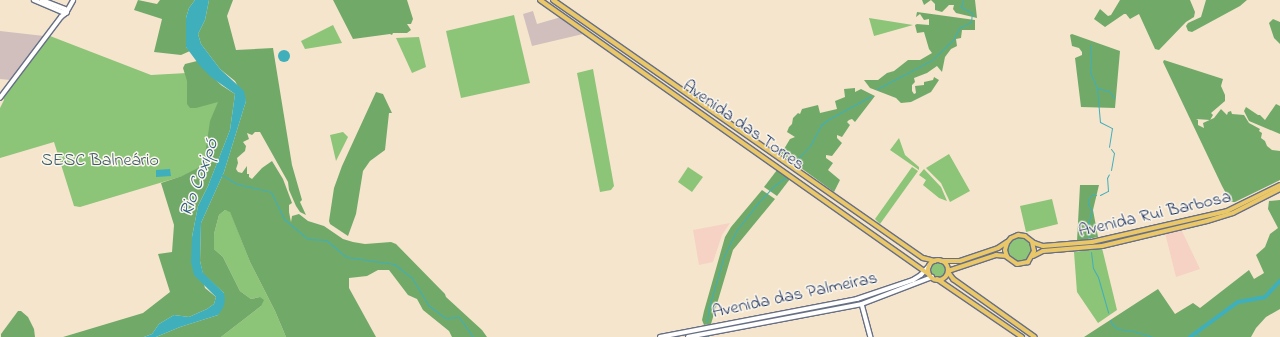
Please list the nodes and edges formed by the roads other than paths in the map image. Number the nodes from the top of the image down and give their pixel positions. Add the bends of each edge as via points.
1 (34, 0) edge
2 (42, 0) edge
3 (73, 0) edge
4 (541, 0) edge
5 (554, 0) edge
6 (547, 5) junction
7 (64, 12) junction
8 (0, 98) edge
9 (740, 131) junction
10 (736, 137) junction
11 (754, 140) junction
12 (746, 145) junction
13 (1280, 185) edge
14 (1280, 190) edge
15 (1227, 211) junction
16 (1211, 215) junction
17 (1218, 217) junction
18 (1198, 223) junction
19 (1008, 241) junction
20 (1032, 242) junction
21 (1007, 256) junction
22 (1033, 256) junction
23 (935, 261) junction
24 (941, 261) junction
25 (929, 266) junction
26 (925, 271) junction
27 (948, 271) junction
28 (931, 276) junction
29 (937, 279) junction
30 (862, 304) junction
31 (984, 310) junction
32 (1011, 320) junction
33 (661, 337) edge
34 (688, 337) edge
35 (870, 337) edge
36 (1022, 337) edge
37 (1035, 337) edge

1 - 7 street
2 - 7 street
3 - 7 street
4 - 6 main road, Avenida das Torres
5 - 6 main road
5 - 9 main road, Avenida das Torres
6 - 10 main road, Avenida das Torres
7 - 8 street
9 - 10 main road via 740,135
9 - 11 main road, Avenida das Torres
10 - 12 main road, Avenida das Torres
11 - 12 main road
11 - 23 main road, Avenida das Torres via 923,258
12 - 26 main road, Avenida das Torres
13 - 15 main road, Avenida Rui Barbosa
14 - 17 main road, Avenida Rui Barbosa via 1233,213
15 - 16 main road, Avenida Rui Barbosa
15 - 17 main road via 1217,215
16 - 18 main road via 1212,218
16 - 20 main road, Avenida Rui Barbosa via 1092,242 1047,246
17 - 18 main road, Avenida Rui Barbosa
18 - 22 main road, Avenida Rui Barbosa via 1102,246 1043,251
19 - 20 main road via 1014,236 1021,235 1028,237
19 - 21 main road
19 - 24 main road via 998,248 960,261
20 - 22 main road
21 - 22 main road via 1013,262 1021,264 1028,262
21 - 27 main road via 996,254
23 - 24 main road
23 - 25 main road
24 - 27 main road via 946,264
25 - 26 street, Avenida das Palmeiras
25 - 28 main road
26 - 28 main road, Avenida das Torres
26 - 33 street, Avenida das Palmeiras via 913,280 857,299
27 - 29 main road via 944,278
27 - 32 main road via 953,279
28 - 29 main road
28 - 30 street, Avenida das Palmeiras
29 - 31 main road
30 - 34 street, Avenida das Palmeiras
30 - 35 street
31 - 32 main road via 991,308
31 - 36 main road
32 - 37 main road

